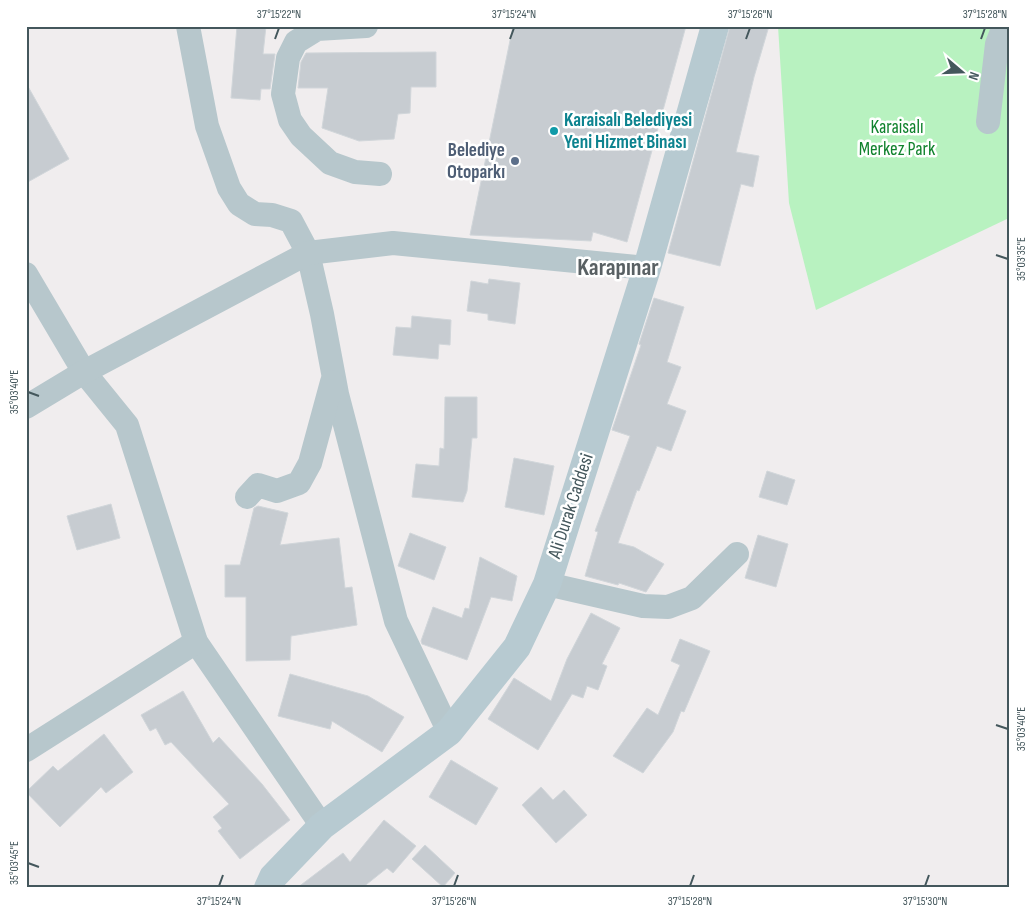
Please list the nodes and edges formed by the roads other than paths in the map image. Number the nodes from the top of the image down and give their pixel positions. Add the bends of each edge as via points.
1 (188, 26) edge
2 (366, 26) edge
3 (714, 26) edge
4 (1004, 26) edge
5 (988, 122) dead end
6 (380, 174) dead end
7 (308, 253) junction
8 (647, 268) junction
9 (26, 274) edge
10 (84, 372) junction
11 (334, 375) junction
12 (26, 407) edge
13 (247, 497) dead end
14 (737, 554) dead end
15 (547, 584) junction
16 (196, 642) junction
17 (449, 732) junction
18 (26, 750) edge
19 (322, 826) junction
20 (268, 888) edge

1 - 7 street via 207,126 229,188 239,204 255,214 291,221
2 - 6 street via 317,29 296,42 288,58 283,94 290,120 300,136 330,163 355,172
3 - 8 main road, Ali Durak Caddesi
4 - 5 street via 997,44
7 - 8 street via 393,243
7 - 10 street
7 - 11 street
8 - 15 main road, Ali Durak Caddesi
9 - 10 street
10 - 12 street
10 - 16 street via 127,425
11 - 13 street via 310,463 299,483 276,491 258,485
11 - 17 street via 396,621
14 - 15 street via 692,598 668,607 644,606
15 - 17 main road, Ali Durak Caddesi via 517,647
16 - 18 street
16 - 19 street
17 - 19 main road, Ali Durak Caddesi
19 - 20 main road, Ali Durak Caddesi via 273,877

